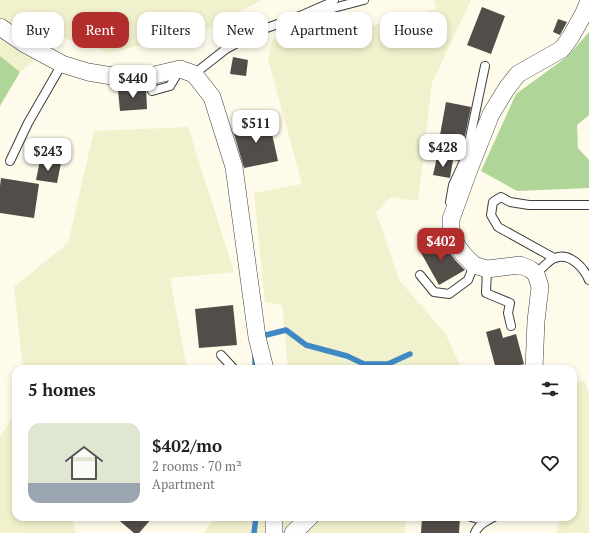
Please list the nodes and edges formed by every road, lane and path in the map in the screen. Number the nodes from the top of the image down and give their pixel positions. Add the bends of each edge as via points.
1 (334, 0) edge
2 (364, 0) edge
3 (589, 1) edge
4 (309, 12) edge
5 (316, 12) edge
6 (276, 25) edge
7 (0, 27) edge
8 (62, 64) junction
9 (485, 66) dead end
10 (187, 72) junction
11 (152, 91) dead end
12 (439, 152) dead end
13 (466, 157) junction
14 (10, 161) dead end
15 (589, 205) edge
16 (451, 219) junction
17 (554, 258) junction
18 (481, 267) junction
19 (536, 274) junction
20 (420, 275) dead end
21 (589, 280) edge
22 (511, 326) dead end
23 (221, 355) dead end
24 (230, 365) edge
25 (264, 365) edge
26 (534, 365) edge
27 (274, 521) edge
28 (306, 521) edge
29 (486, 521) edge
30 (274, 533) edge
31 (293, 533) edge
32 (474, 533) edge

1 - 4 lane
2 - 5 lane
3 - 16 street via 562,49 518,74 507,88 491,114
6 - 10 lane via 226,49
7 - 8 street
8 - 10 street via 118,77 146,77
8 - 14 lane via 28,123
9 - 13 lane
10 - 11 lane via 170,86
10 - 25 street via 212,97 234,167 257,337
12 - 13 lane
13 - 16 lane via 453,185
15 - 17 lane via 529,205 510,202 501,197 493,202 491,215 498,227
16 - 18 street via 456,246
17 - 19 lane
17 - 21 lane via 563,256 578,262
18 - 19 street via 520,265
18 - 20 lane via 449,294 434,292
18 - 22 lane via 486,293 510,303 508,313
19 - 26 street via 540,287
23 - 24 lane
27 - 30 street
28 - 31 street
29 - 32 lane

